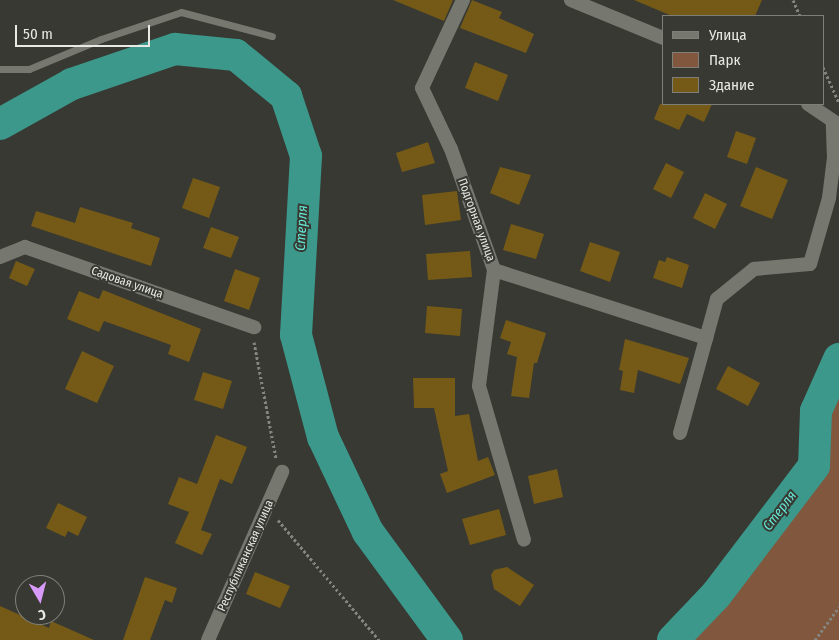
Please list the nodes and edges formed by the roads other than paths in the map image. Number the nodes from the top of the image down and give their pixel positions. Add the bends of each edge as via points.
1 (463, 0) edge
2 (571, 0) edge
3 (272, 36) dead end
4 (662, 38) edge
5 (0, 69) edge
6 (809, 105) edge
7 (836, 124) edge
8 (0, 257) edge
9 (494, 270) junction
10 (254, 327) road end
11 (706, 338) junction
12 (680, 433) dead end
13 (282, 472) road end
14 (524, 540) dead end
15 (208, 640) edge

1 - 9 street, Подгорная улица via 422,88 451,150
2 - 4 street
3 - 5 lane via 181,12 101,39 29,69
6 - 7 street
7 - 11 street via 830,198 810,264 754,268 717,299
8 - 10 street, Садовая улица via 26,247
9 - 11 street
9 - 14 street, Подгорная улица via 479,386
11 - 12 street
13 - 15 street, Республиканская улица

